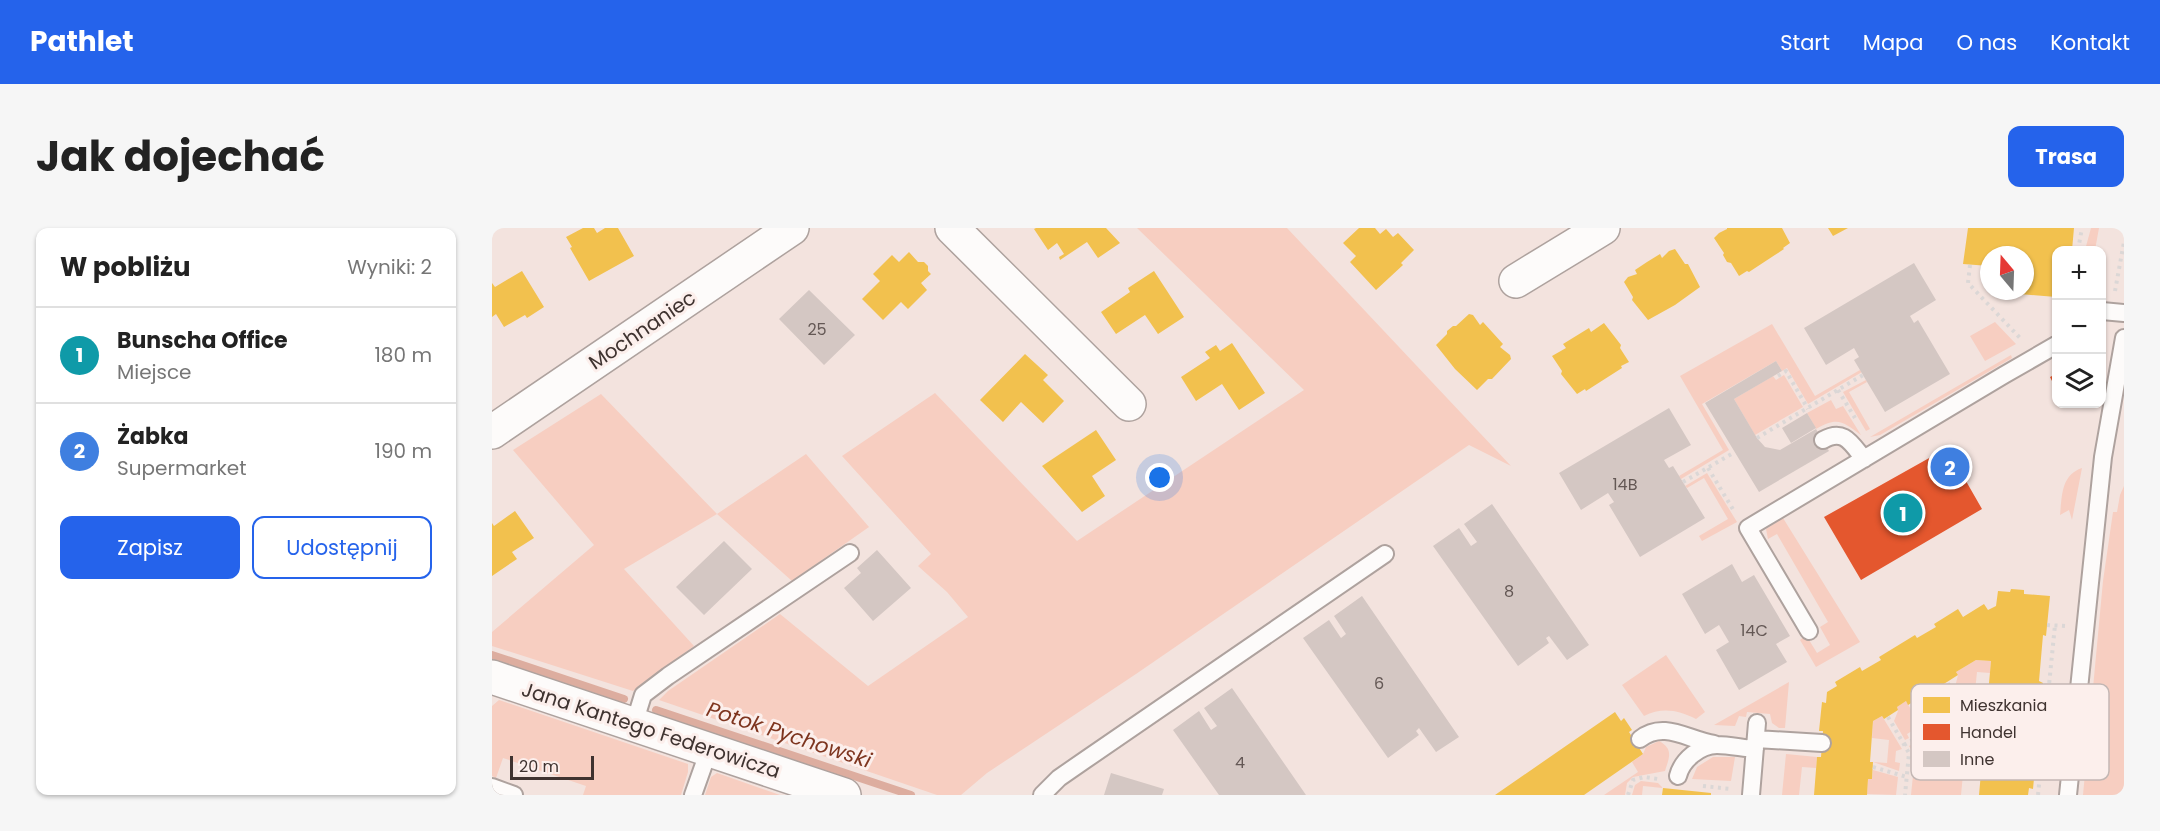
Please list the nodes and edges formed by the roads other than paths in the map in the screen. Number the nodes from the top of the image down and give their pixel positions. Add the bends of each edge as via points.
1 (792, 228) edge
2 (952, 228) edge
3 (1603, 228) edge
4 (1516, 281) dead end
5 (2124, 338) edge
6 (2052, 347) edge
7 (1129, 404) dead end
8 (492, 432) edge
9 (1823, 440) dead end
10 (1864, 459) junction
11 (850, 553) dead end
12 (1385, 554) dead end
13 (1809, 631) dead end
14 (492, 677) edge
15 (2079, 684) edge
16 (634, 724) junction
17 (1756, 737) junction
18 (1640, 739) dead end
19 (1822, 742) dead end
20 (1715, 745) junction
21 (709, 750) junction
22 (1670, 778) road end
23 (2070, 780) edge
24 (693, 795) edge
25 (843, 795) edge
26 (1042, 795) edge
27 (1750, 795) edge
28 (2068, 795) edge

1 - 8 street, Mochnaniec
2 - 7 street
3 - 4 street
5 - 15 lane via 2103,457
6 - 10 lane
9 - 10 lane via 1840,435
10 - 13 lane via 1748,528
11 - 16 lane via 643,695
12 - 26 lane via 1059,778
14 - 16 street, Jana Kantego Federowicza
16 - 21 street, Jana Kantego Federowicza
17 - 19 lane
17 - 20 lane
17 - 27 lane
18 - 20 lane via 1650,732 1666,730
20 - 22 lane via 1691,756
21 - 24 lane
21 - 25 street, Jana Kantego Federowicza
23 - 28 lane

